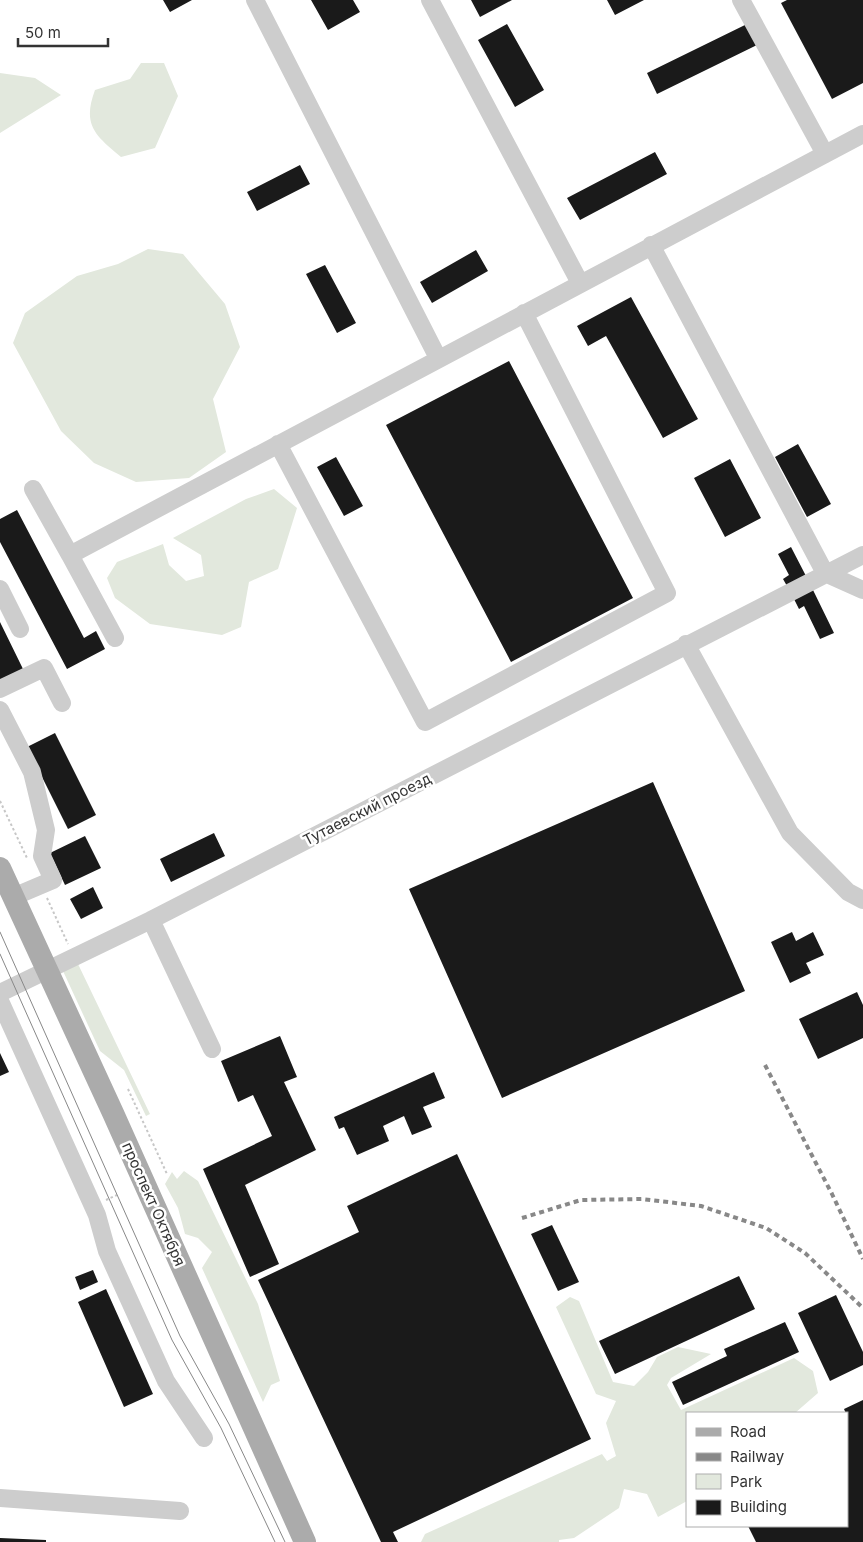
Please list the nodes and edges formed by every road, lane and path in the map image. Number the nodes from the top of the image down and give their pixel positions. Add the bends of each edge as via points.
1 (255, 0) edge
2 (430, 0) edge
3 (741, 0) edge
4 (863, 134) edge
5 (825, 154) junction
6 (651, 245) junction
7 (580, 283) junction
8 (524, 313) junction
9 (438, 358) junction
10 (278, 444) junction
11 (33, 489) dead end
12 (70, 555) junction
13 (863, 555) edge
14 (825, 573) junction
15 (0, 589) edge
16 (863, 590) edge
17 (20, 629) dead end
18 (115, 638) dead end
19 (686, 644) junction
20 (0, 690) edge
21 (62, 703) dead end
22 (0, 710) edge
23 (6, 736) edge
24 (0, 868) edge
25 (13, 896) junction
26 (863, 900) edge
27 (151, 920) junction
28 (47, 971) junction
29 (0, 993) edge
30 (0, 1001) edge
31 (212, 1049) dead end
32 (128, 1089) dead end
33 (168, 1174) dead end
34 (204, 1438) dead end
35 (0, 1498) edge
36 (180, 1511) dead end
37 (304, 1542) edge

1 - 9 street
2 - 7 street
3 - 5 street
4 - 5 street
5 - 6 street
6 - 7 street
6 - 14 street
7 - 8 street
8 - 9 street
8 - 10 street via 667,593 425,722
9 - 10 street
10 - 12 street
11 - 12 street
12 - 18 street
13 - 14 street, Тутаевский проезд
14 - 16 street
14 - 19 street, Тутаевский проезд
15 - 17 street
19 - 26 street via 790,833 848,892
19 - 27 street, Тутаевский проезд
20 - 21 street via 44,668
22 - 23 street
23 - 25 street via 32,772 46,830 42,856 52,880
24 - 25 main road, проспект Октября
25 - 28 main road, проспект Октября
27 - 28 street, Тутаевский проезд
27 - 31 street
28 - 29 street, Тутаевский проезд
28 - 37 main road, проспект Октября
30 - 34 street via 97,1215 107,1251 166,1381
32 - 33 path
35 - 36 street

